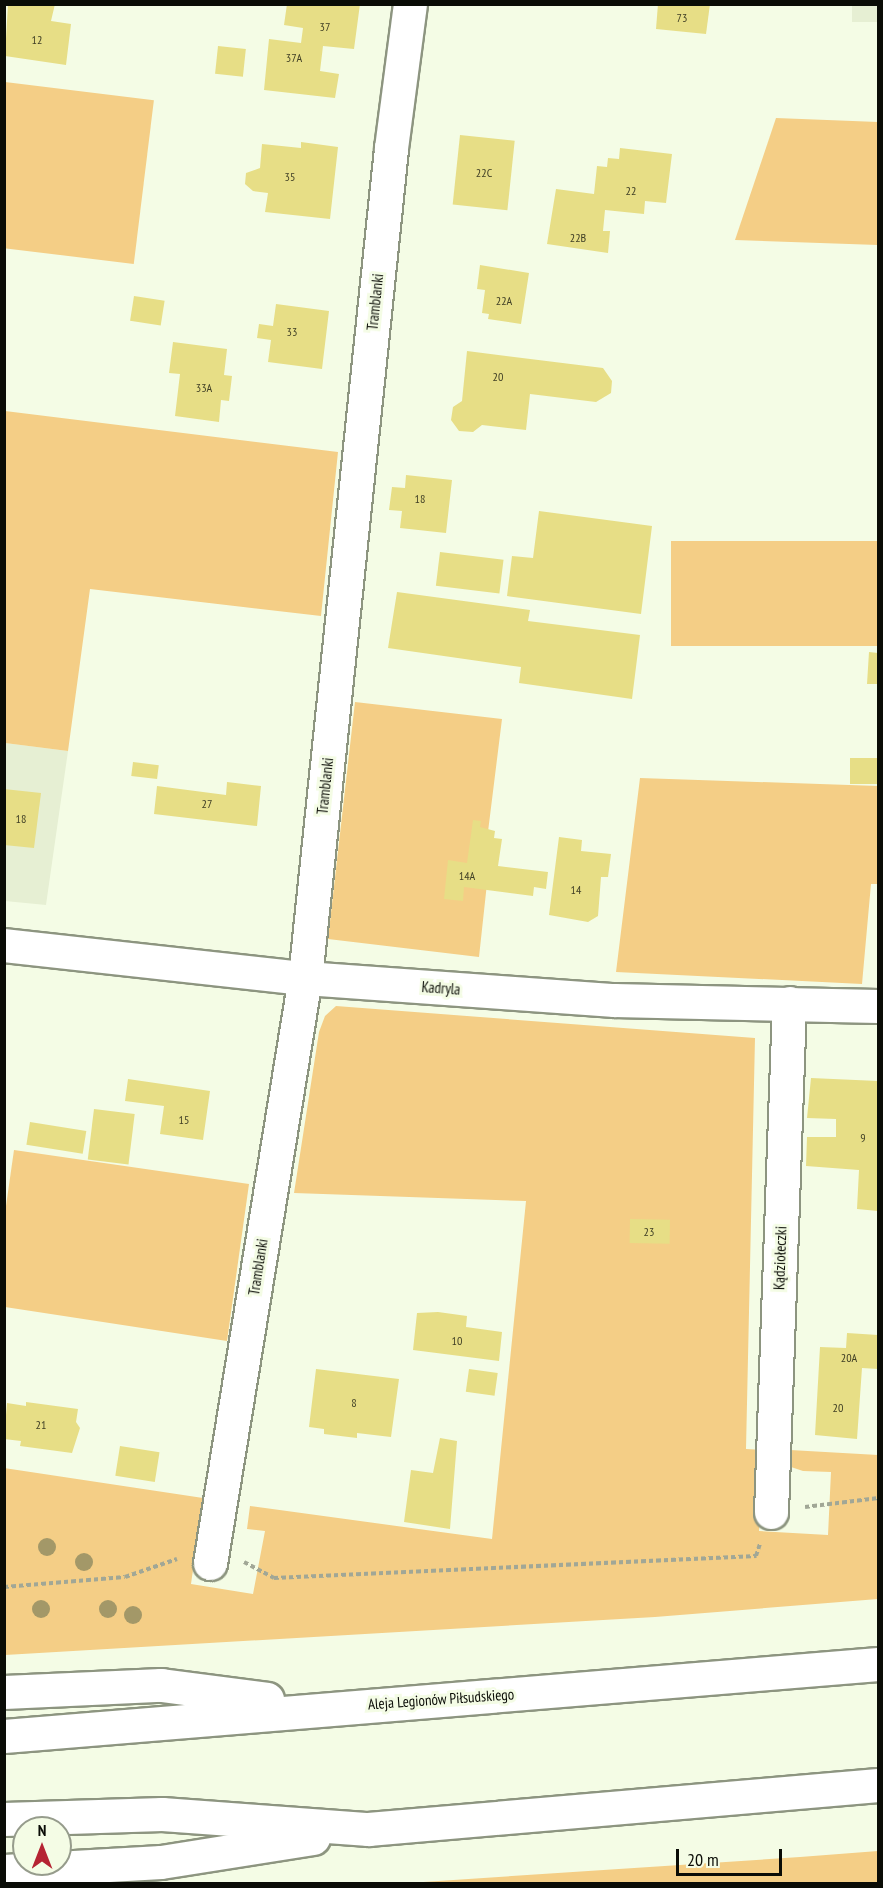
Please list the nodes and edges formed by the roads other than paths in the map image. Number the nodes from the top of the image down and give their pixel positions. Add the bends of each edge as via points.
1 (410, 4) edge
2 (4, 945) edge
3 (305, 978) junction
4 (789, 1003) junction
5 (879, 1006) edge
6 (771, 1512) road end
7 (211, 1554) road end
8 (879, 1664) edge
9 (4, 1692) edge
10 (329, 1708) junction
11 (4, 1736) edge
12 (879, 1785) edge
13 (4, 1819) edge
14 (368, 1828) junction
15 (4, 1871) edge

1 - 3 main road, Tramblanki via 390,160
2 - 3 main road, Kadryla
3 - 4 main road, Kadryla via 614,1000
3 - 7 main road, Tramblanki
4 - 5 main road, Kadryla
4 - 6 main road, Kądziołeczki
8 - 10 main road, Aleja Legionów Piłsudskiego
9 - 10 main road via 161,1685
10 - 11 main road, Aleja Legionów Piłsudskiego
12 - 14 main road
13 - 14 main road via 162,1814
14 - 15 main road via 162,1862

